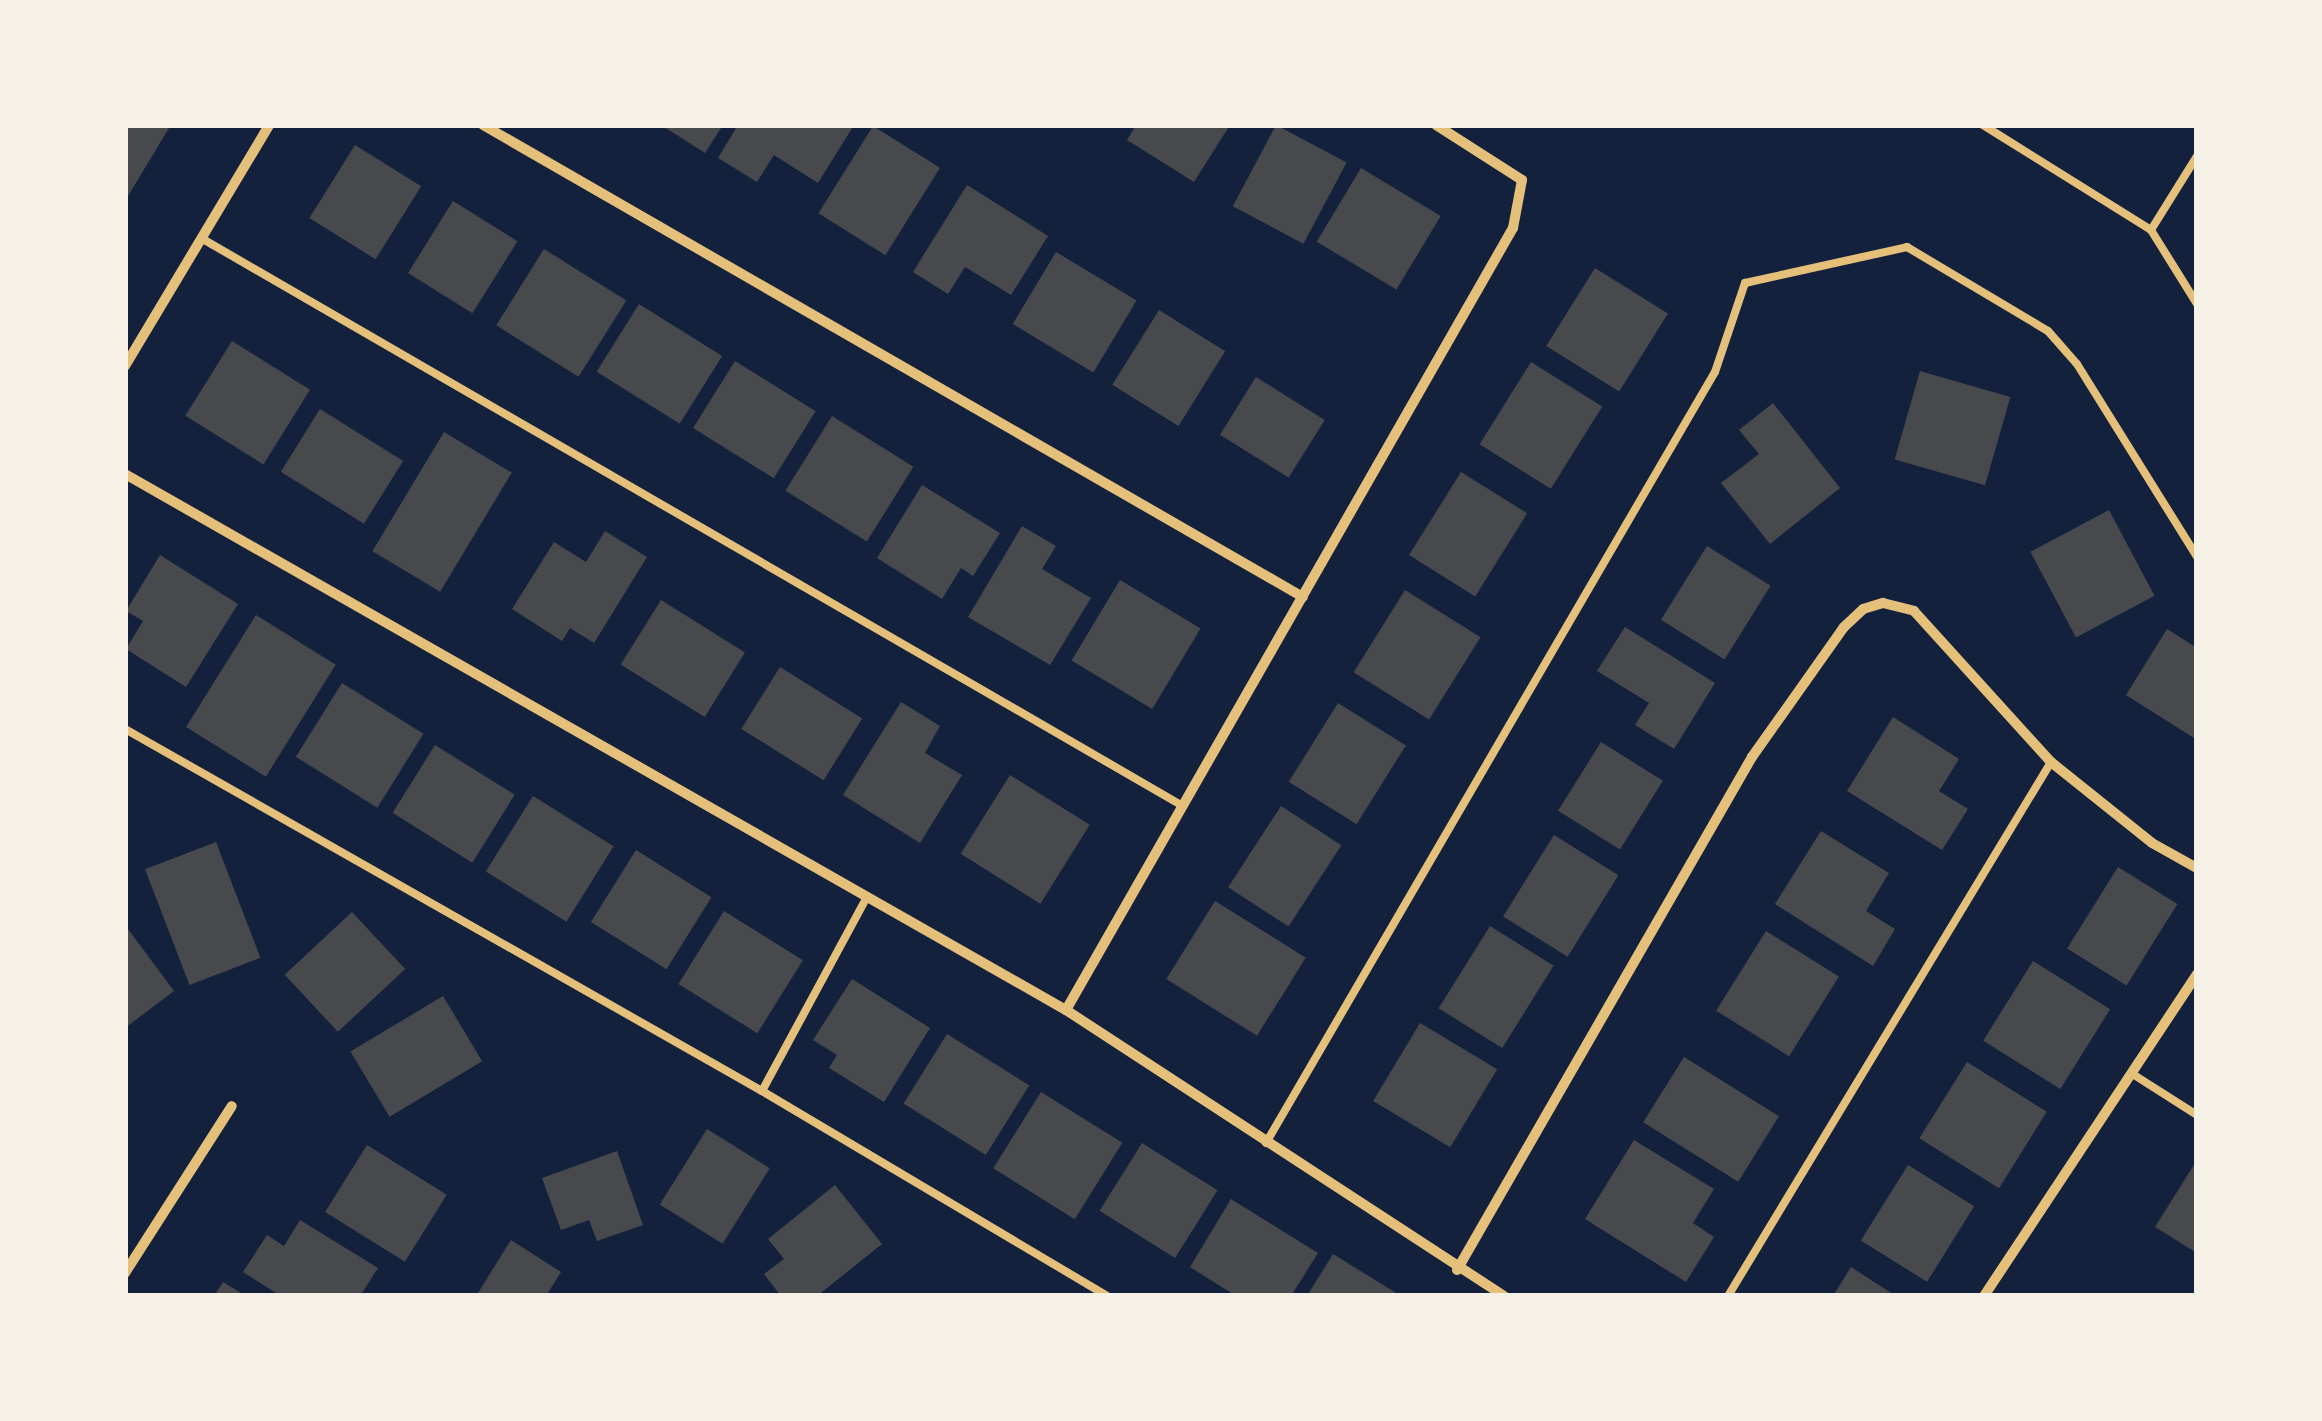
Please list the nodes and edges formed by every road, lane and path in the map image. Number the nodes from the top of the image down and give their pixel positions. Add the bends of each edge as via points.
1 (268, 125) edge
2 (483, 125) edge
3 (1436, 125) edge
4 (1982, 125) edge
5 (2197, 156) edge
6 (2151, 230) junction
7 (201, 238) junction
8 (2197, 304) edge
9 (125, 366) edge
10 (125, 474) edge
11 (2197, 558) edge
12 (1302, 597) junction
13 (125, 729) edge
14 (2050, 762) junction
15 (1183, 806) junction
16 (2197, 868) edge
17 (866, 896) junction
18 (2197, 974) edge
19 (1066, 1010) junction
20 (2132, 1073) junction
21 (762, 1091) junction
22 (232, 1106) dead end
23 (2197, 1114) edge
24 (1266, 1143) junction
25 (1457, 1270) junction
26 (125, 1273) edge
27 (1106, 1296) edge
28 (1504, 1296) edge
29 (1728, 1296) edge
30 (1984, 1296) edge

1 - 7 street
2 - 12 street
3 - 12 street via 1522,180 1513,228
4 - 6 lane
5 - 6 lane
6 - 8 lane
7 - 9 street
7 - 15 lane
10 - 17 street
11 - 24 lane via 2077,364 2048,330 1907,247 1745,283 1715,372
12 - 15 street
13 - 21 lane
14 - 16 street via 2152,843
14 - 25 street via 1914,611 1884,604 1864,609 1844,627 1752,757
14 - 29 lane
15 - 19 street
17 - 19 street
17 - 21 lane
18 - 20 street
19 - 24 street
20 - 23 lane
20 - 30 street
21 - 27 lane
22 - 26 street
24 - 25 street
25 - 28 street

